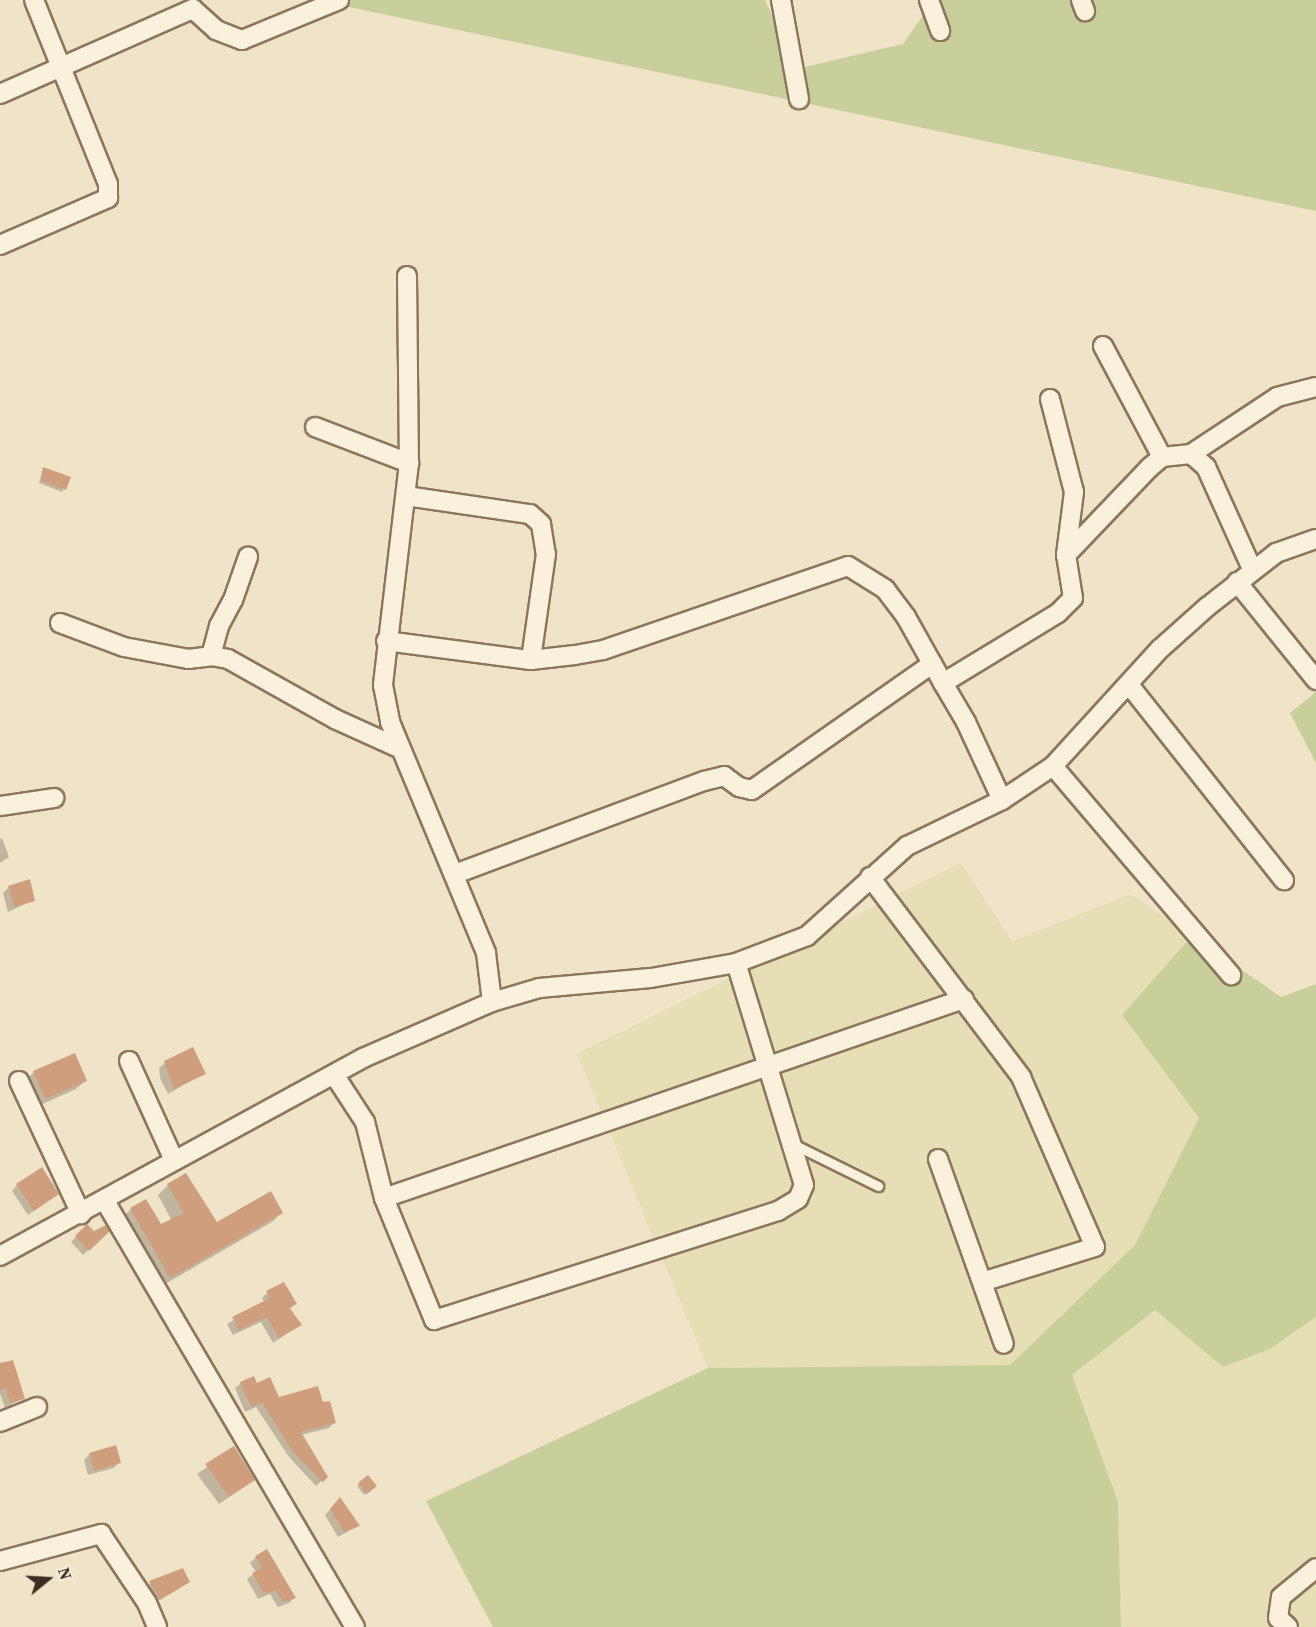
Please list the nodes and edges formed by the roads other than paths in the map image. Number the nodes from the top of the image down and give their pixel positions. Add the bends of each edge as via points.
1 (34, 0) edge
2 (781, 0) edge
3 (929, 0) edge
4 (333, 1) edge
5 (191, 4) edge
6 (940, 32) dead end
7 (61, 68) junction
8 (0, 94) edge
9 (799, 99) dead end
10 (0, 245) edge
11 (407, 276) dead end
12 (1103, 346) dead end
13 (1316, 387) edge
14 (1050, 399) dead end
15 (315, 427) dead end
16 (1191, 454) junction
17 (1162, 457) junction
18 (409, 464) junction
19 (406, 496) junction
20 (1316, 539) edge
21 (1066, 555) junction
22 (248, 557) dead end
23 (1252, 569) junction
24 (1237, 582) junction
25 (60, 623) dead end
26 (386, 641) junction
27 (211, 656) junction
28 (531, 660) junction
29 (932, 664) junction
30 (1316, 680) edge
31 (943, 683) junction
32 (1130, 686) junction
33 (401, 749) junction
34 (1053, 766) junction
35 (54, 798) dead end
36 (1002, 800) junction
37 (0, 806) edge
38 (455, 874) junction
39 (870, 877) junction
40 (1284, 880) dead end
41 (736, 963) junction
42 (1231, 975) dead end
43 (964, 999) junction
44 (492, 1002) junction
45 (129, 1061) dead end
46 (765, 1065) junction
47 (335, 1076) junction
48 (19, 1081) dead end
49 (790, 1143) junction
50 (938, 1159) dead end
51 (174, 1160) junction
52 (878, 1186) dead end
53 (384, 1198) junction
54 (105, 1202) junction
55 (81, 1214) junction
56 (0, 1256) edge
57 (982, 1282) junction
58 (1004, 1344) dead end
59 (37, 1407) dead end
60 (0, 1422) edge
61 (0, 1561) edge
62 (1316, 1568) edge
63 (157, 1627) edge
64 (355, 1627) edge
65 (1288, 1627) edge

1 - 7 street
2 - 9 street
3 - 6 street
4 - 5 street via 242,40 216,30
5 - 7 street
7 - 8 street
7 - 10 street via 108,184 108,198
11 - 18 street
12 - 17 street
13 - 16 street via 1276,397
14 - 21 street via 1074,492
15 - 18 street
16 - 17 street
16 - 23 street via 1206,466
17 - 21 street
18 - 19 street
19 - 26 street
19 - 28 street via 530,514 541,524 546,554
20 - 23 street via 1276,553
21 - 31 street via 1074,586 1068,606
22 - 27 street via 219,626
23 - 24 street
24 - 30 street
24 - 32 street via 1160,649
25 - 27 street via 124,647 188,659
26 - 28 street
26 - 33 street via 385,704
27 - 33 street via 228,659 335,719
28 - 29 street via 603,650 848,566 885,589
29 - 31 street
29 - 38 street via 752,790 739,787 724,776 704,781
31 - 36 street
32 - 34 street
32 - 40 street
33 - 38 street
34 - 36 street
34 - 42 street
35 - 37 street
36 - 39 street via 907,846
38 - 44 street via 486,953
39 - 41 street via 807,936
39 - 43 street
41 - 44 street via 651,978 539,988
41 - 46 street
43 - 46 street
43 - 57 street via 1021,1077 1095,1247
44 - 47 street via 363,1058
45 - 51 street
46 - 49 street
46 - 53 street
47 - 51 street
47 - 53 street via 365,1122
48 - 55 street
49 - 52 lane
49 - 53 street via 804,1185 798,1199 778,1211 434,1320
50 - 57 street
51 - 54 street
54 - 55 street
54 - 64 street
55 - 56 street
57 - 58 street
59 - 60 street
61 - 63 street via 101,1534 147,1603
62 - 65 street via 1281,1597 1278,1618

